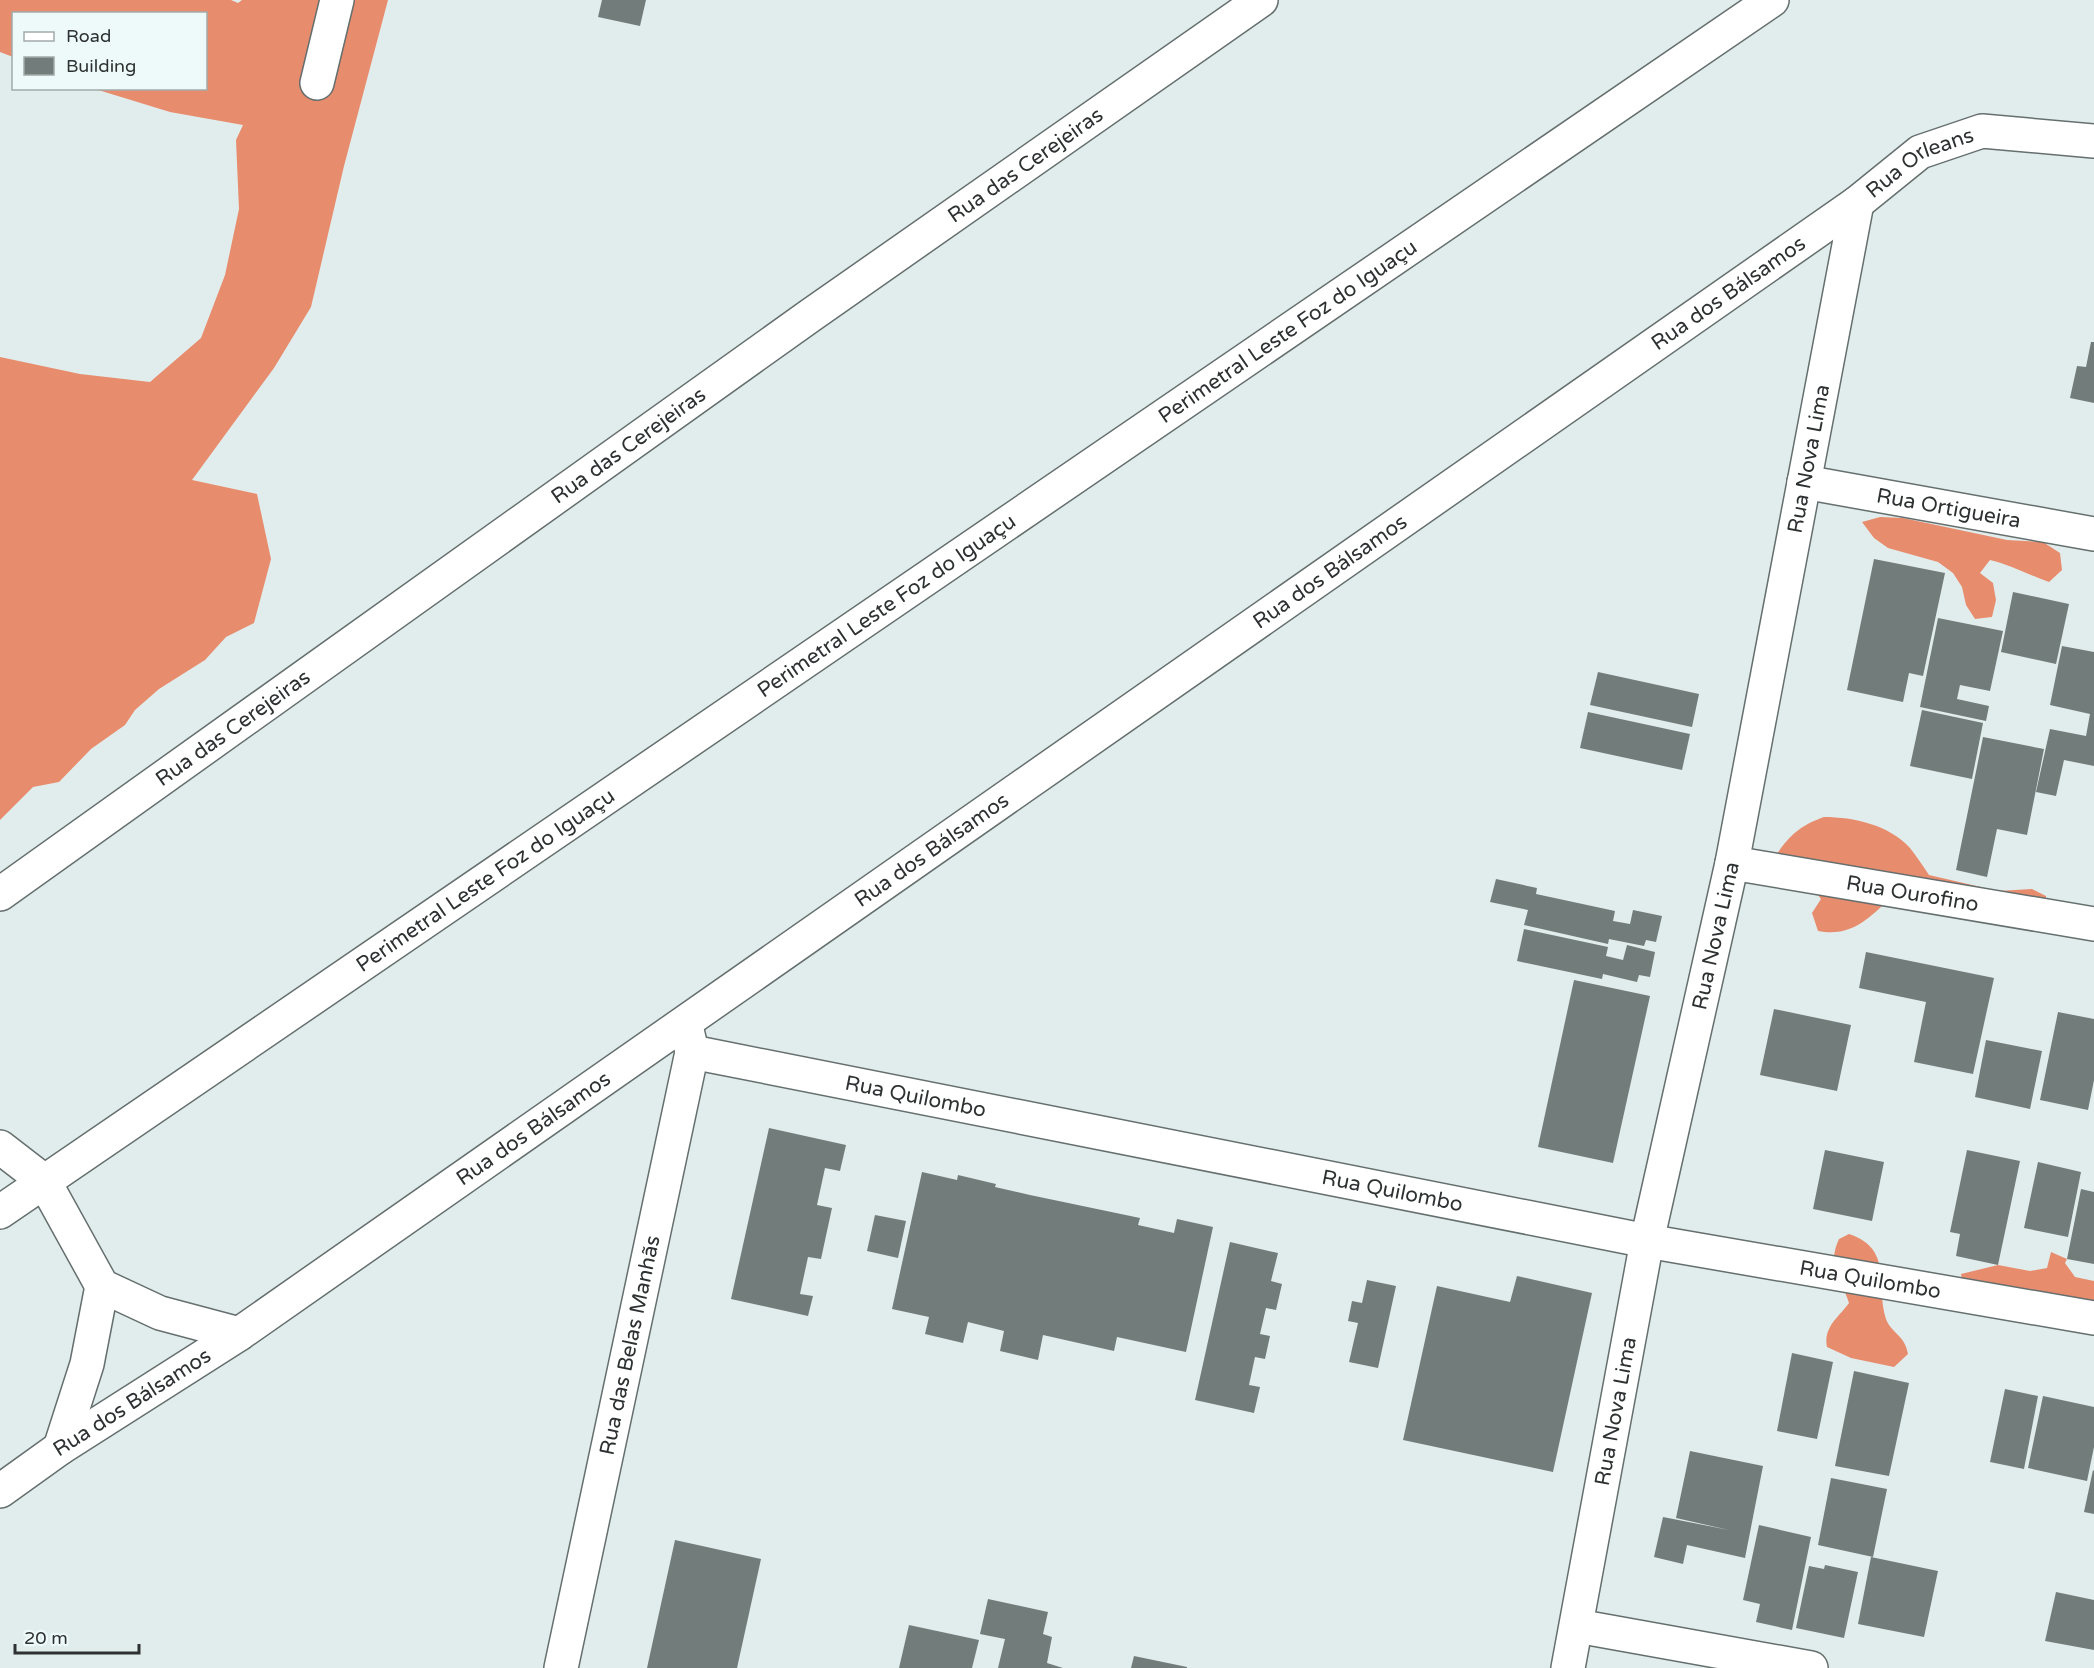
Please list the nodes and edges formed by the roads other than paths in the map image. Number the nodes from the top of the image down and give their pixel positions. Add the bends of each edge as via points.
1 (337, 0) edge
2 (1261, 0) edge
3 (1772, 0) edge
4 (317, 83) dead end
5 (2094, 141) edge
6 (1857, 203) junction
7 (1804, 482) junction
8 (2094, 534) edge
9 (1732, 863) junction
10 (0, 894) edge
11 (2094, 924) edge
12 (689, 1037) junction
13 (0, 1147) edge
14 (44, 1181) junction
15 (0, 1212) edge
16 (1647, 1241) junction
17 (102, 1286) junction
18 (2094, 1318) edge
19 (239, 1335) junction
20 (60, 1448) junction
21 (0, 1491) edge
22 (1577, 1626) junction
23 (561, 1668) edge
24 (1568, 1668) edge
25 (1811, 1668) edge

1 - 4 main road
2 - 10 main road, Rua das Cerejeiras via 811,315
3 - 14 main road, Perimetral Leste Foz do Iguaçu
5 - 6 main road, Rua Orleans via 1982,131 1920,152
6 - 7 main road, Rua Nova Lima
6 - 12 main road, Rua dos Bálsamos
7 - 8 main road, Rua Ortigueira
7 - 9 main road, Rua Nova Lima
9 - 11 main road, Rua Ourofino
9 - 16 main road, Rua Nova Lima
12 - 16 main road, Rua Quilombo
12 - 19 main road, Rua dos Bálsamos
12 - 23 main road, Rua das Belas Manhãs
13 - 14 main road
14 - 15 main road, Perimetral Leste Foz do Iguaçu
14 - 17 main road
16 - 18 main road, Rua Quilombo
16 - 22 main road, Rua Nova Lima
17 - 19 main road via 160,1313
17 - 20 main road via 87,1364
19 - 20 main road, Rua dos Bálsamos
20 - 21 main road, Rua dos Bálsamos
22 - 24 main road, Rua Nova Lima
22 - 25 main road

